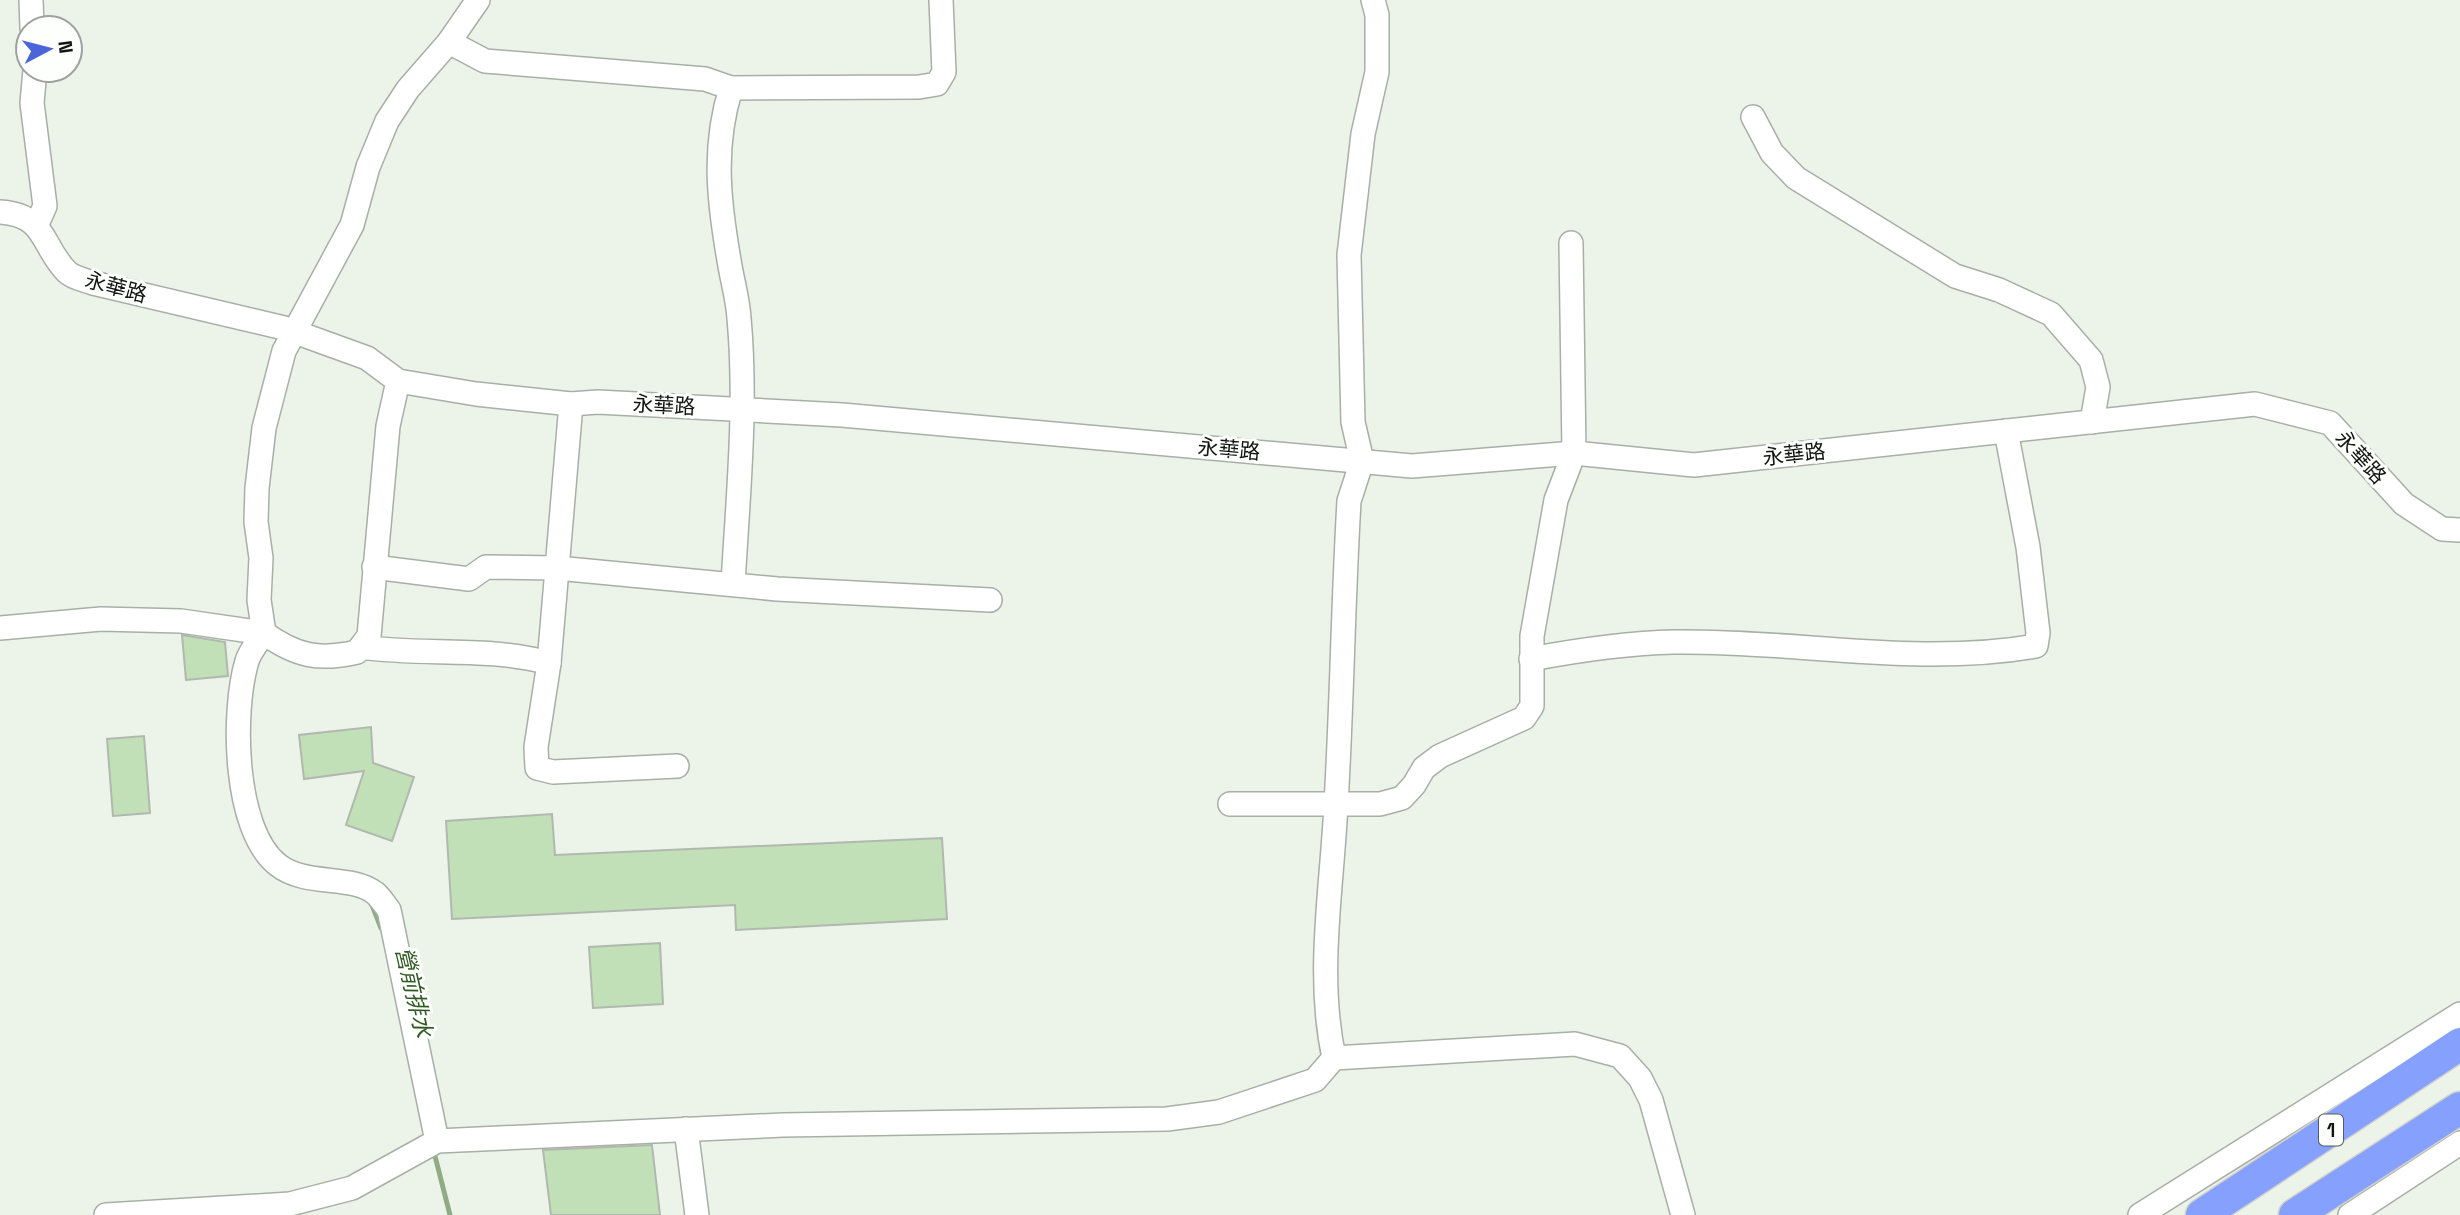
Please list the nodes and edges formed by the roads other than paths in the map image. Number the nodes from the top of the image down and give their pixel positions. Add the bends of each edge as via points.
1 (478, 0) edge
2 (941, 0) edge
3 (1373, 0) edge
4 (449, 42) junction
5 (33, 84) edge
6 (731, 88) junction
7 (1754, 117) dead end
8 (0, 212) edge
9 (37, 224) junction
10 (1571, 243) dead end
11 (293, 331) junction
12 (398, 381) junction
13 (572, 404) junction
14 (743, 409) junction
15 (2092, 422) junction
16 (2006, 431) junction
17 (1574, 453) junction
18 (1362, 461) junction
19 (2460, 530) edge
20 (374, 567) junction
21 (557, 568) junction
22 (733, 584) junction
23 (990, 600) dead end
24 (0, 628) edge
25 (264, 633) junction
26 (360, 647) junction
27 (1531, 659) junction
28 (549, 663) junction
29 (677, 766) dead end
30 (1230, 804) dead end
31 (1336, 806) junction
32 (2460, 1014) edge
33 (2460, 1044) edge
34 (1334, 1058) junction
35 (2460, 1108) edge
36 (686, 1129) junction
37 (437, 1141) junction
38 (2460, 1143) edge
39 (106, 1215) edge
40 (697, 1215) edge
41 (1683, 1215) edge
42 (2140, 1215) edge
43 (2202, 1215) edge
44 (2295, 1215) edge
45 (2350, 1215) edge

1 - 4 street
2 - 6 street via 944,72 937,84
3 - 18 street via 1377,72 1363,134 1349,255 1353,422
4 - 6 street via 485,61 705,79
4 - 11 street via 387,121 352,225
5 - 9 street via 45,206
6 - 14 street via 719,128 718,191 739,317
7 - 15 street via 1772,153 1796,178 1955,276 2051,314 2091,360 2098,387
8 - 9 street
9 - 11 street, 永華路 via 68,274
10 - 17 street
11 - 12 street, 永華路 via 367,358
11 - 25 street via 275,380 257,488
12 - 13 street, 永華路
12 - 20 street via 388,426
13 - 14 street, 永華路
13 - 21 street
14 - 18 street, 永華路
14 - 22 street
15 - 16 street, 永華路
15 - 19 street, 永華路 via 2255,404 2330,423 2404,504 2442,529
16 - 17 street, 永華路 via 1694,465
16 - 27 street via 2028,547 2036,646 1954,654 1675,642 1604,646
17 - 18 street, 永華路 via 1412,466
17 - 27 street via 1556,500
18 - 31 street via 1349,501
20 - 21 street via 469,579 486,567
20 - 26 street via 369,636
21 - 22 street
21 - 28 street
22 - 23 street
24 - 25 street via 101,619 181,621
25 - 26 street via 289,651 321,656 357,652
25 - 37 street via 247,658 241,697 240,785 250,819 264,851 279,866 306,878 374,892 389,910
26 - 28 street via 515,654
27 - 31 street via 1532,706 1524,718 1440,756 1424,768 1402,798
28 - 29 street via 537,768 553,772
30 - 31 street
31 - 34 street via 1325,979 1326,1021
32 - 42 street
33 - 43 highway, 1
34 - 36 street via 1315,1080 1219,1112 1167,1119
34 - 41 street via 1575,1044 1620,1056 1640,1077 1651,1100
35 - 44 highway
36 - 37 street
36 - 40 street
37 - 39 street via 352,1188 290,1204
38 - 45 street

